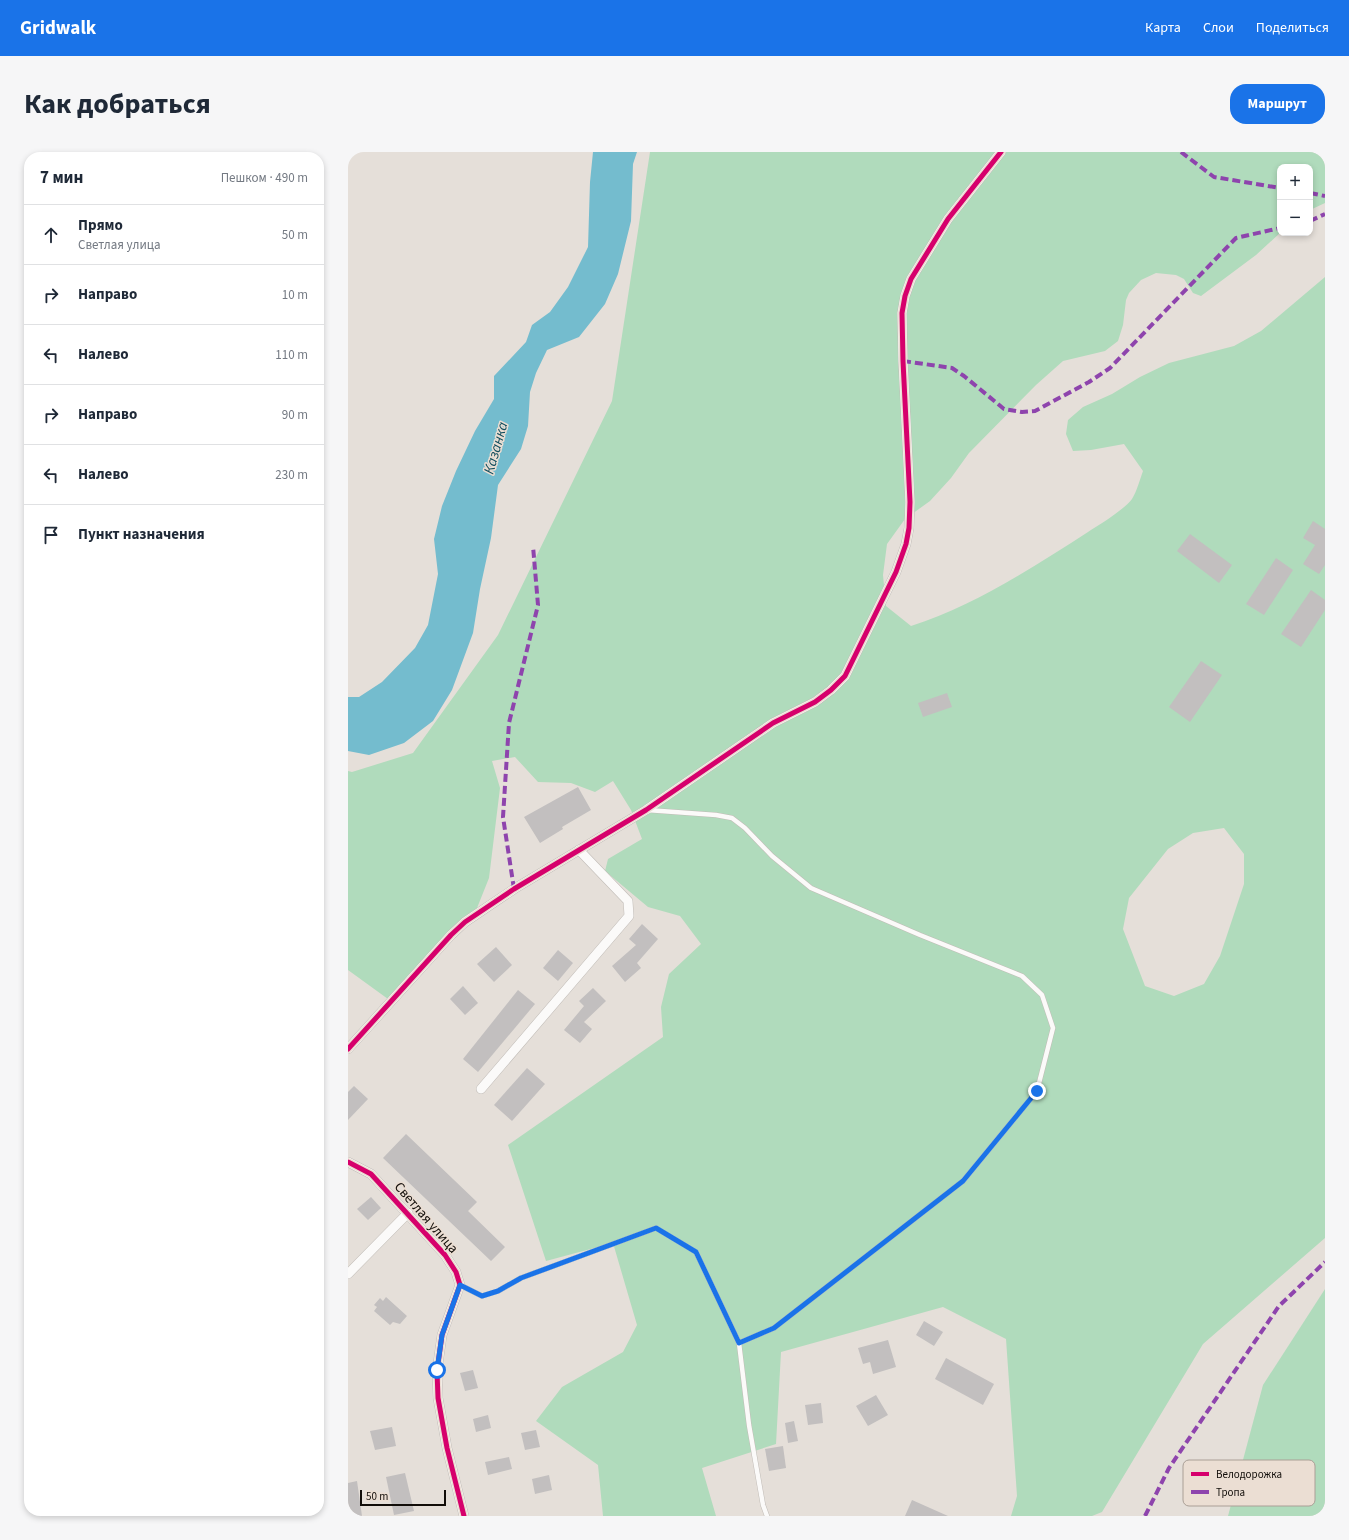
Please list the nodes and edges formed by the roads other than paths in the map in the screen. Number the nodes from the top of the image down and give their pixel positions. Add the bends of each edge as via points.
1 (1002, 152) edge
2 (646, 810) junction
3 (579, 850) junction
4 (348, 1049) edge
5 (481, 1089) dead end
6 (348, 1162) edge
7 (408, 1213) junction
8 (348, 1274) edge
9 (460, 1285) junction
10 (739, 1343) junction
11 (464, 1516) edge
12 (767, 1516) edge

1 - 2 street via 948,219 912,279 905,296 902,313 909,528 896,572 846,676 832,690 773,723
2 - 3 street
2 - 10 lane via 732,818 811,888 920,936 1022,976 1042,995 1053,1028 1037,1091 963,1181 774,1328
3 - 4 street via 465,922
3 - 5 street via 628,901 629,916
6 - 7 street, Светлая улица via 371,1174
7 - 8 street
7 - 9 street, Светлая улица via 445,1255 456,1272
9 - 10 lane via 482,1296 498,1291 521,1278 656,1228 696,1252
9 - 11 street via 442,1335 437,1370 438,1398 447,1448
10 - 12 lane via 749,1425

